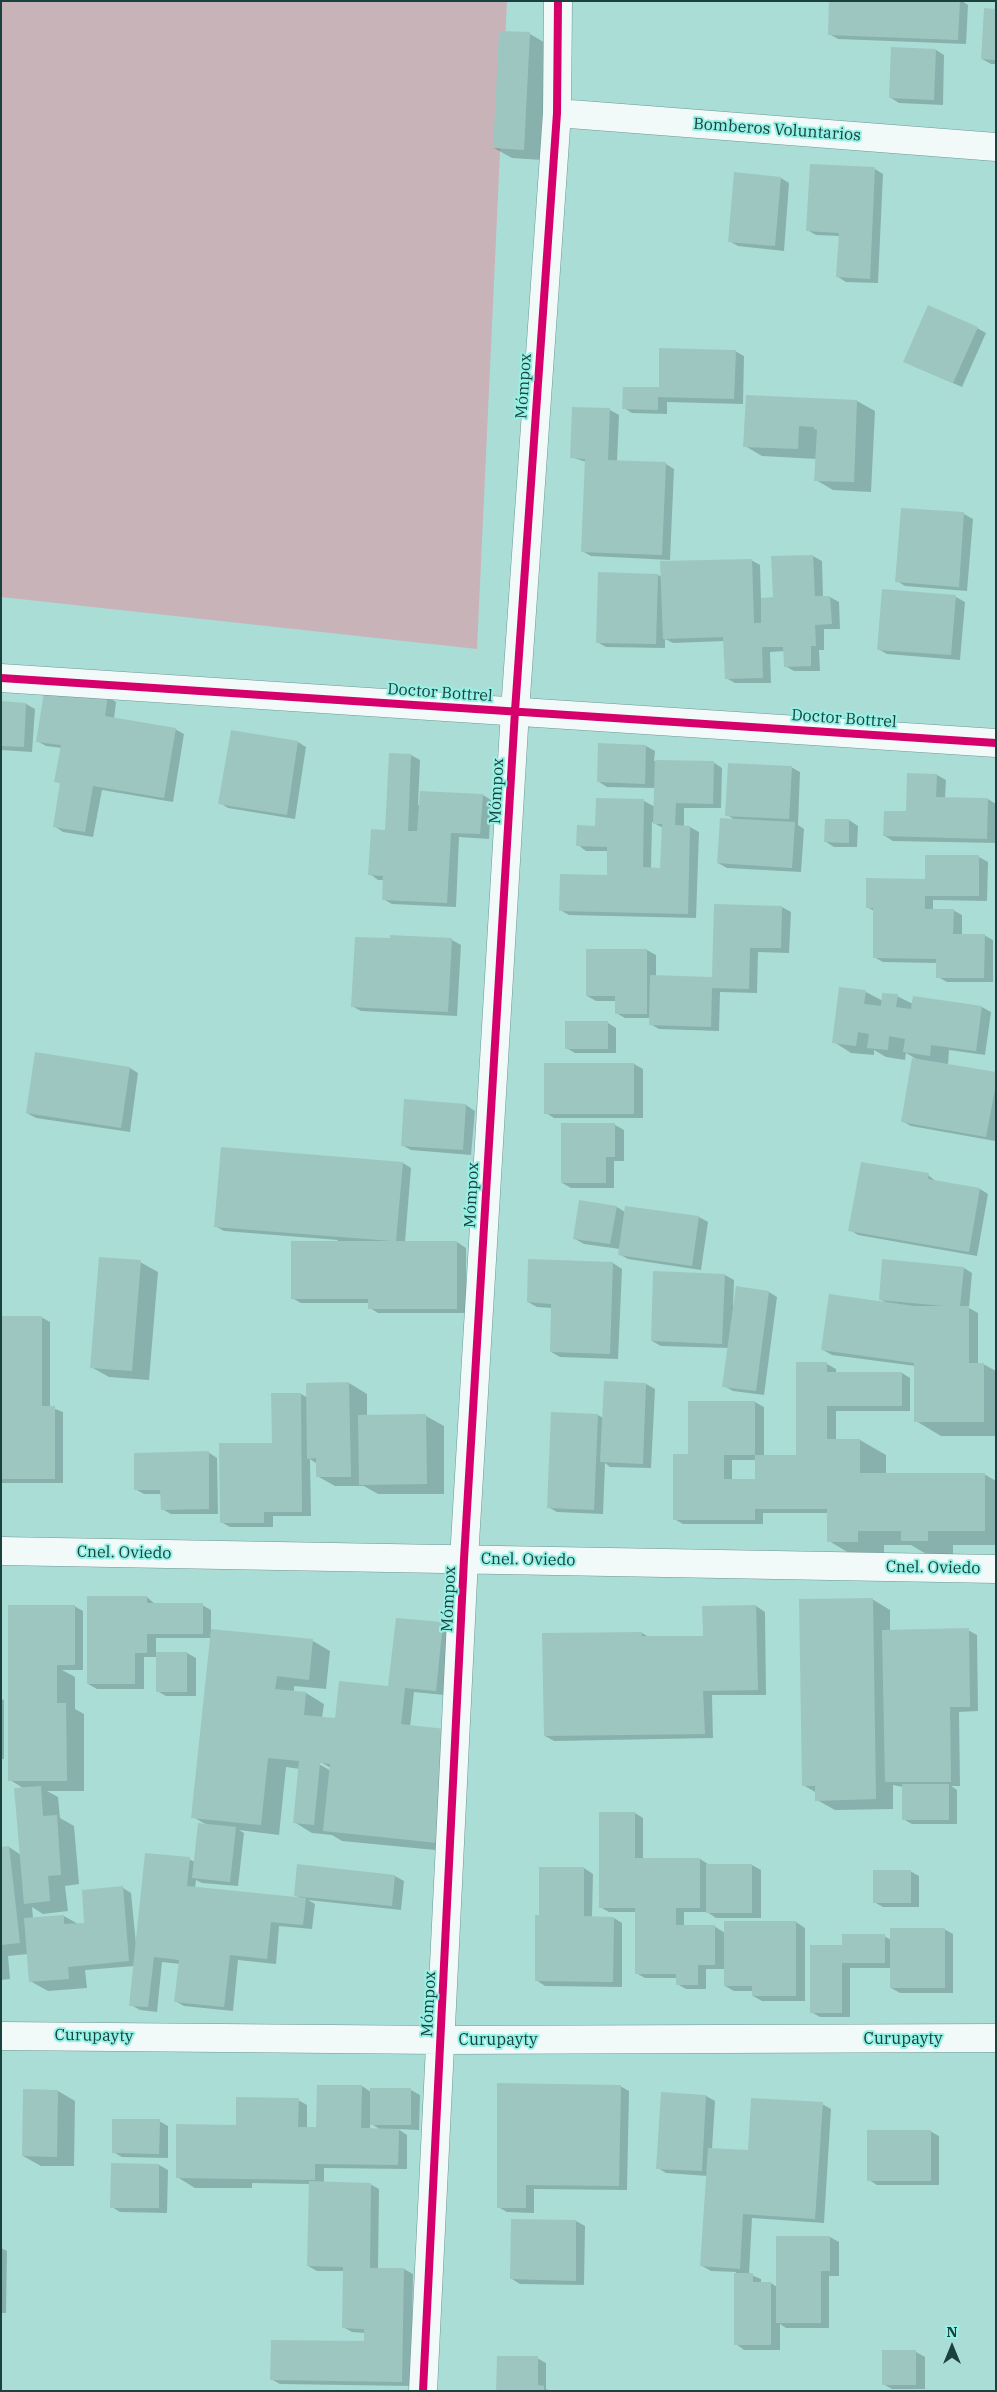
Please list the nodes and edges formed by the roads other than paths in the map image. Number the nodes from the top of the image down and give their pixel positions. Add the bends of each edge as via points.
1 (558, 1) edge
2 (557, 113) junction
3 (996, 147) edge
4 (1, 678) edge
5 (515, 711) junction
6 (996, 743) edge
7 (1, 1551) edge
8 (464, 1559) junction
9 (996, 1569) edge
10 (1, 2036) edge
11 (996, 2038) edge
12 (441, 2040) junction
13 (423, 2391) edge

1 - 2 street, Mómpox
2 - 3 street, Bomberos Voluntarios
2 - 5 street, Mómpox
4 - 5 street, Doctor Bottrel
5 - 6 street, Doctor Bottrel
5 - 8 street, Mómpox
7 - 8 street, Cnel. Oviedo
8 - 9 street, Cnel. Oviedo
8 - 12 street, Mómpox
10 - 12 street, Curupayty
11 - 12 street, Curupayty
12 - 13 street, Mómpox

